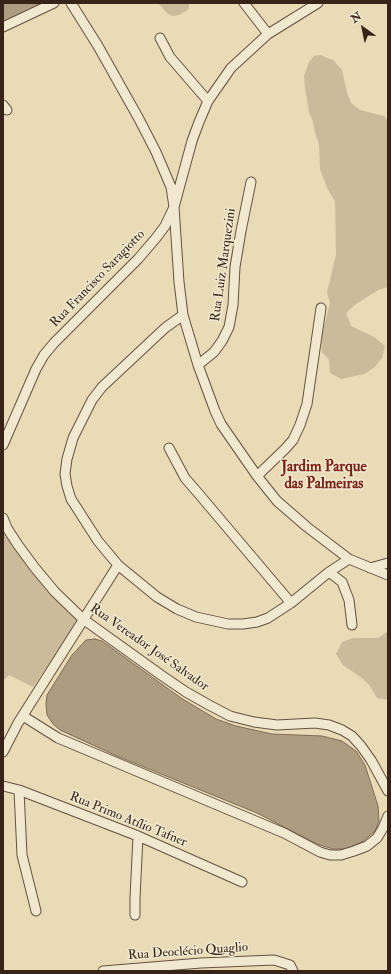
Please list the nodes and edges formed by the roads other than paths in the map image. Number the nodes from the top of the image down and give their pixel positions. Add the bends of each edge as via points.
1 (54, 3) edge
2 (70, 3) edge
3 (244, 3) edge
4 (318, 3) edge
5 (3, 28) edge
6 (268, 34) junction
7 (160, 38) dead end
8 (208, 101) junction
9 (251, 182) dead end
10 (174, 207) junction
11 (321, 308) dead end
12 (184, 315) junction
13 (198, 365) junction
14 (3, 445) edge
15 (169, 448) dead end
16 (256, 476) junction
17 (3, 518) edge
18 (349, 559) junction
19 (388, 563) edge
20 (118, 565) junction
21 (370, 568) junction
22 (329, 572) junction
23 (388, 575) edge
24 (291, 603) junction
25 (83, 619) junction
26 (352, 625) dead end
27 (23, 716) junction
28 (3, 752) edge
29 (3, 786) edge
30 (19, 790) junction
31 (388, 791) edge
32 (388, 816) edge
33 (138, 836) junction
34 (242, 882) dead end
35 (36, 911) dead end
36 (135, 915) dead end
37 (135, 970) edge
38 (103, 971) edge
39 (293, 971) edge

1 - 5 street
2 - 10 street via 98,46 156,152 170,187
3 - 6 street
4 - 6 street
6 - 8 street via 231,68
7 - 8 street via 170,56
8 - 10 street via 192,141
9 - 13 street, Rua Luiz Marquezini via 235,267 229,327 214,352
10 - 12 street
10 - 14 street, Rua Francisco Saragiotto via 165,226 138,259 44,355
11 - 16 street via 307,404 300,425 289,445
12 - 13 street
12 - 20 street via 165,328 102,387 92,400 73,438 67,459 65,474 72,499 98,540
13 - 16 street via 221,424
15 - 24 street via 185,478
16 - 18 street via 282,505
17 - 25 street, Rua Vereador José Salvador via 7,528 35,568
18 - 21 street
18 - 22 street
19 - 21 street
20 - 24 street via 158,597 196,617 228,624 258,622
20 - 25 street
21 - 23 street
22 - 24 street
22 - 26 street via 342,582
25 - 27 street
25 - 31 street, Rua Vereador José Salvador via 186,692 230,716 277,725 314,723 342,730 361,746
27 - 28 street
27 - 32 street via 58,738 330,855 341,855 367,846 377,838
29 - 30 street, Rua Primo Atílio Tafner
30 - 33 street, Rua Primo Atílio Tafner
30 - 35 street via 22,855
33 - 34 street, Rua Primo Atílio Tafner
33 - 36 street
37 - 38 street, Rua Deoclécio Quaglio
37 - 39 street, Rua Deoclécio Quaglio via 201,963 274,960 290,965

